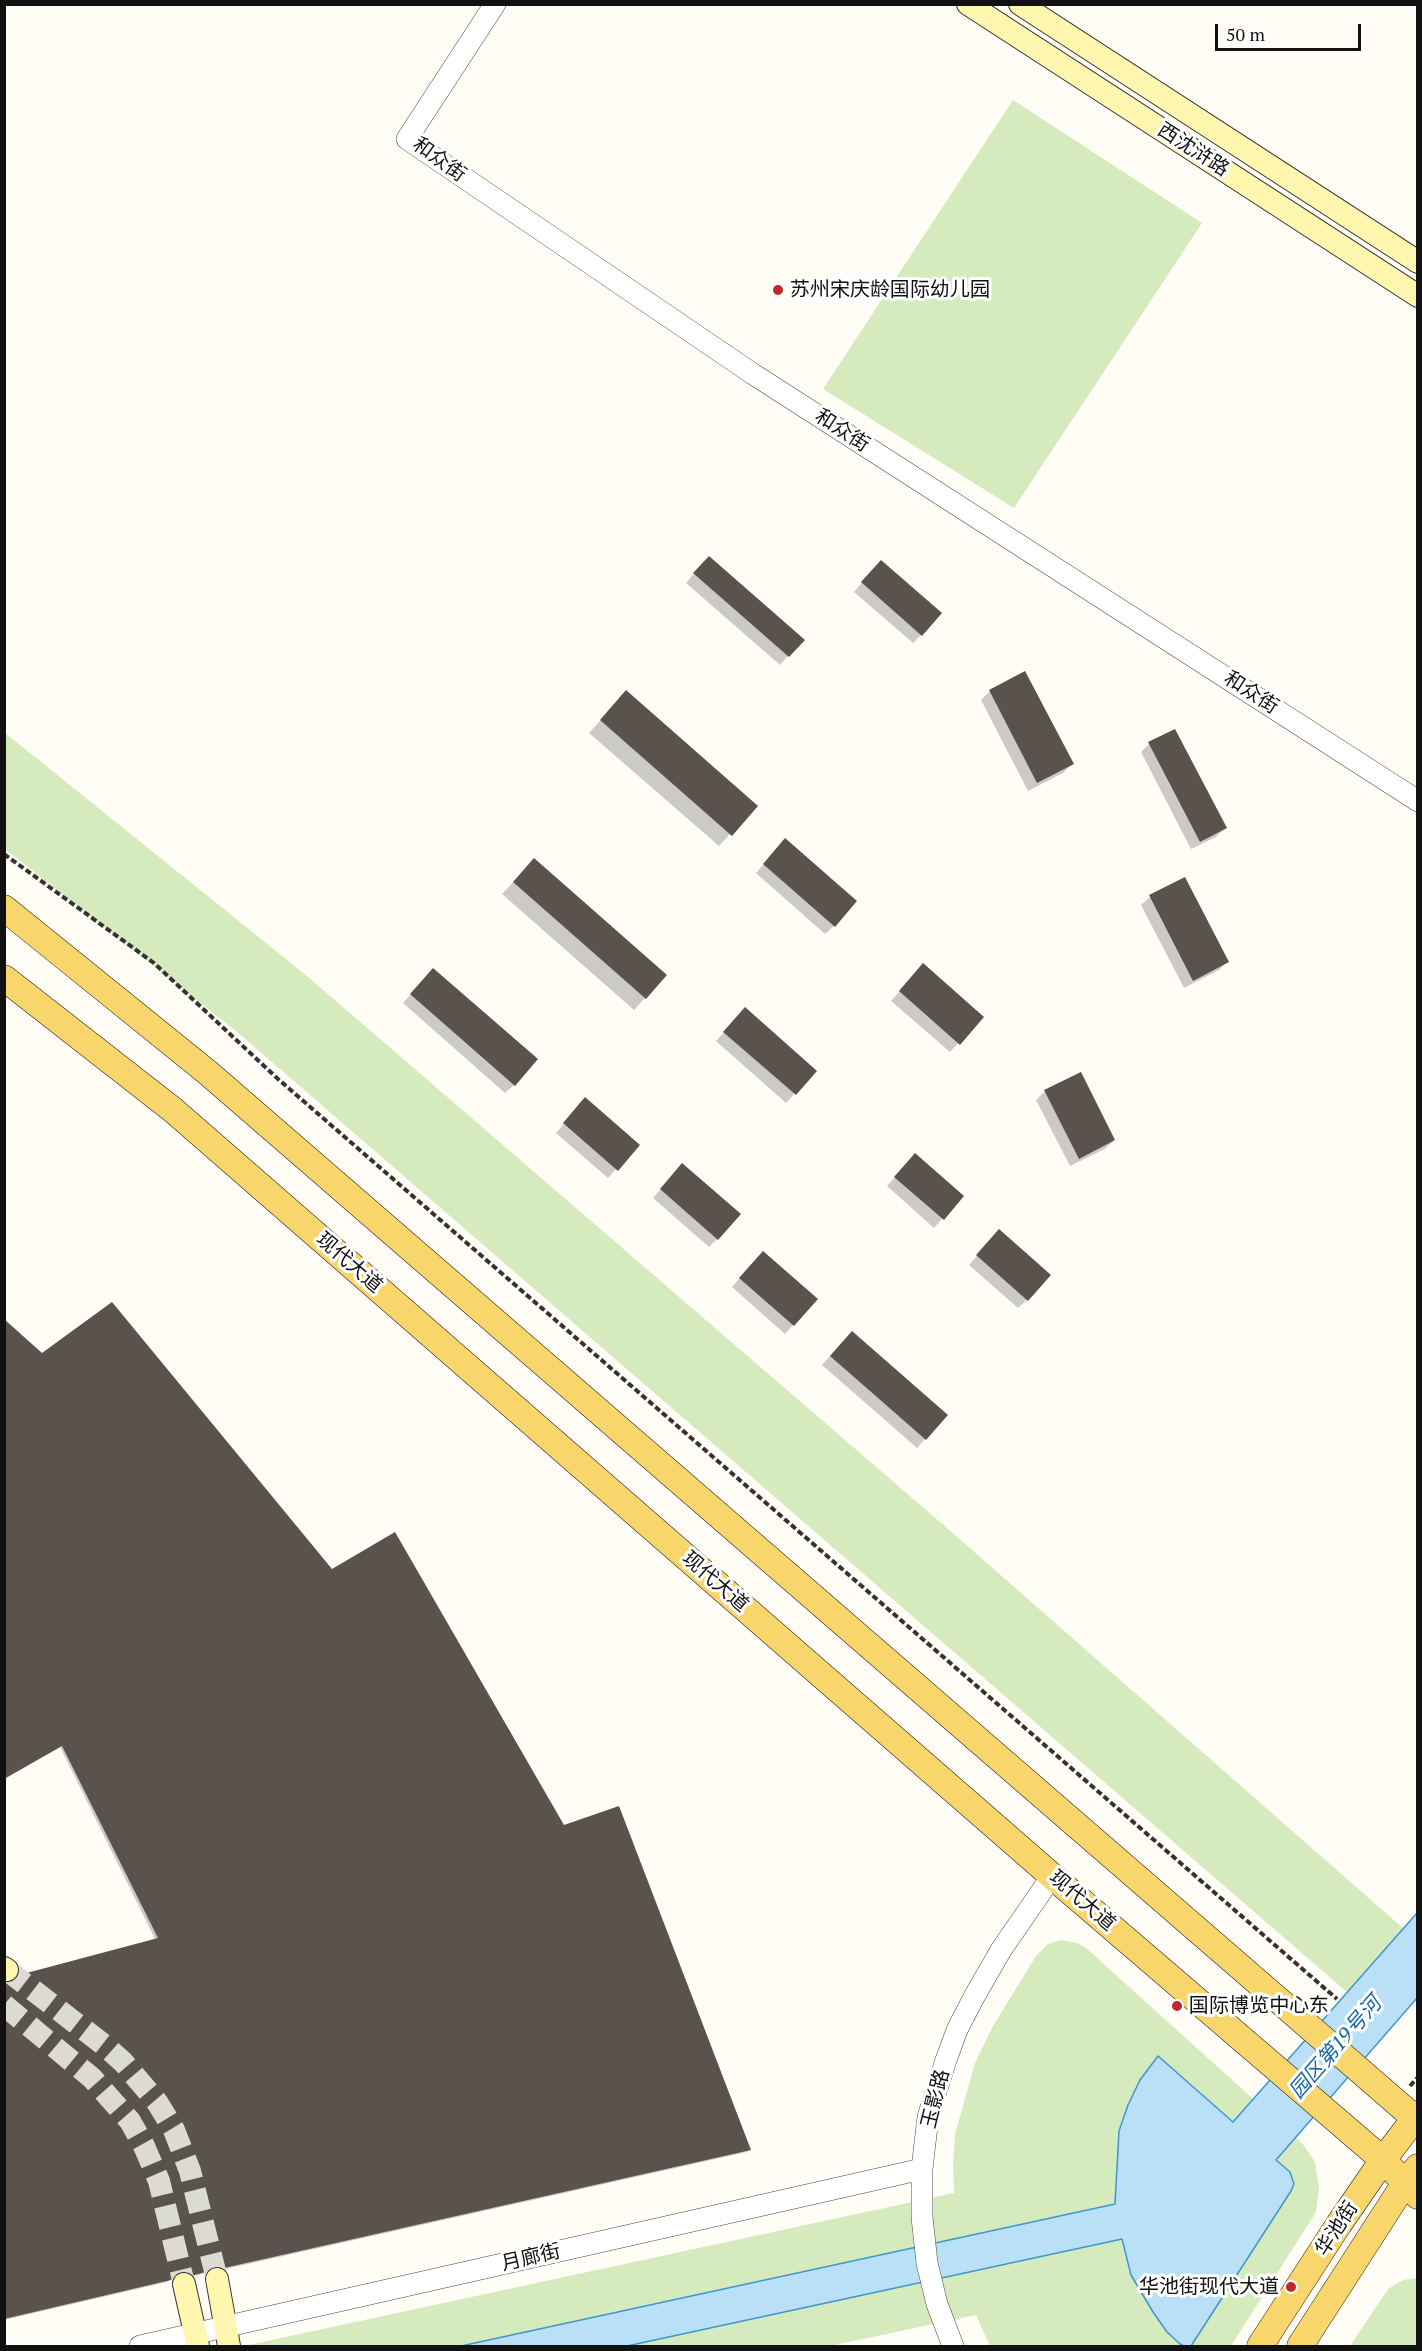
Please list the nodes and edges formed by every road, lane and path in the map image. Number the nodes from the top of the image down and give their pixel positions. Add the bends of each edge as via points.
1 (495, 4) edge
2 (968, 4) edge
3 (1020, 4) edge
4 (1418, 262) edge
5 (1418, 296) edge
6 (1418, 801) edge
7 (4, 854) edge
8 (4, 908) edge
9 (4, 978) edge
10 (1052, 1876) junction
11 (1337, 1999) dead end
12 (1416, 2118) edge
13 (1383, 2160) junction
14 (922, 2169) junction
15 (1413, 2182) edge
16 (217, 2279) tunnel mouth
17 (184, 2284) tunnel mouth
18 (227, 2337) edge
19 (196, 2340) edge
20 (140, 2346) edge
21 (953, 2346) edge
22 (1260, 2346) edge
23 (1300, 2346) edge

1 - 6 street, 和众街 via 406,138 753,374
2 - 5 main road, 西沈浒路
3 - 4 main road, 西沈浒路
7 - 11 path via 154,963 278,1079
8 - 12 main road via 207,1072
9 - 10 main road, 现代大道 via 173,1110
10 - 13 main road, 现代大道
10 - 14 street, 玉影路 via 1001,1950 957,2030 935,2089
12 - 13 main road, 华池街
13 - 15 main road, 现代大道
13 - 22 main road, 华池街
14 - 18 street, 月廊街
14 - 21 street, 玉影路 via 927,2263
15 - 23 main road, 华池街
16 - 18 main road
17 - 19 main road
18 - 19 street, 月廊街
19 - 20 street, 月廊街

